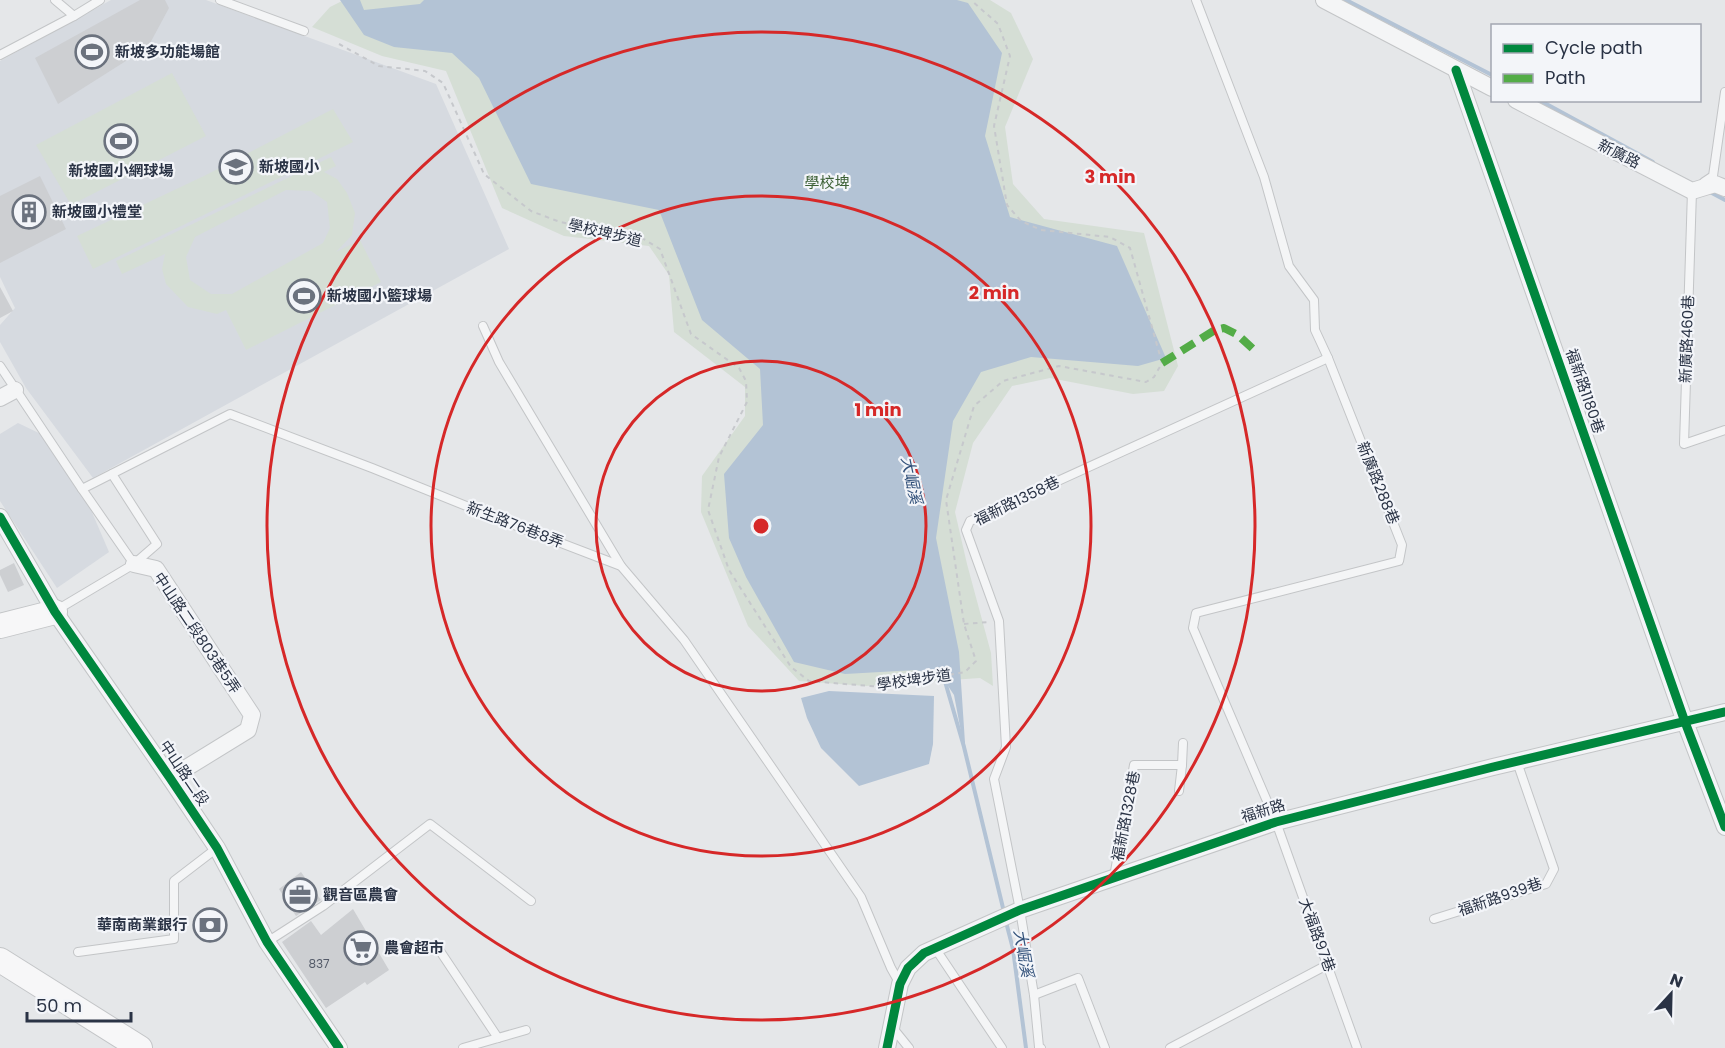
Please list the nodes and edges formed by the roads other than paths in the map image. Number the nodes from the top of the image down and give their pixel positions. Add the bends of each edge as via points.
1 (55, 0) edge
2 (100, 0) edge
3 (220, 0) edge
4 (1196, 0) edge
5 (1324, 0) edge
6 (74, 16) junction
7 (304, 31) dead end
8 (0, 55) edge
9 (1456, 70) junction
10 (1491, 88) edge
11 (1725, 92) edge
12 (1520, 102) edge
13 (1725, 188) edge
14 (1692, 191) junction
15 (483, 326) dead end
16 (1328, 358) junction
17 (0, 366) edge
18 (15, 390) junction
19 (0, 398) edge
20 (1725, 430) edge
21 (112, 474) junction
22 (82, 489) junction
23 (0, 517) edge
24 (134, 564) junction
25 (621, 566) junction
26 (55, 612) junction
27 (0, 626) edge
28 (1725, 712) edge
29 (1685, 722) junction
30 (1183, 743) dead end
31 (1517, 762) junction
32 (1182, 765) junction
33 (170, 778) junction
34 (1179, 791) dead end
35 (1276, 822) junction
36 (1725, 826) edge
37 (217, 848) junction
38 (1114, 877) junction
39 (531, 901) dead end
40 (1020, 910) junction
41 (1434, 919) dead end
42 (267, 942) junction
43 (438, 948) dead end
44 (935, 948) junction
45 (78, 952) dead end
46 (0, 960) edge
47 (1328, 965) junction
48 (900, 984) junction
49 (1034, 995) junction
50 (891, 1026) junction
51 (526, 1030) dead end
52 (498, 1038) junction
53 (140, 1048) edge
54 (339, 1048) edge
55 (463, 1048) edge
56 (887, 1048) edge
57 (909, 1048) edge
58 (1002, 1048) edge
59 (1041, 1048) edge
60 (1105, 1048) edge
61 (1170, 1048) edge
62 (1357, 1048) edge

1 - 6 lane
2 - 6 lane
3 - 7 lane
4 - 16 lane, 新廣路288巷 via 1264,177 1289,266 1314,300 1315,330
5 - 9 street
6 - 8 lane
9 - 10 street
9 - 29 street, 福新路1180巷
11 - 14 lane via 1713,176
12 - 14 street, 新廣路
13 - 14 street via 1715,184
14 - 20 lane, 新廣路460巷 via 1683,444
15 - 25 lane via 499,362
16 - 35 lane, 新廣路288巷 via 1402,545 1399,561 1196,613 1193,628
16 - 40 lane, 福新路1358巷 via 970,521 966,530 999,621 1006,747 994,779
17 - 18 lane
18 - 19 street
18 - 22 lane
21 - 22 lane, 新生路76巷8弄
21 - 24 lane via 157,544
21 - 25 lane, 新生路76巷8弄 via 230,414
22 - 24 lane
23 - 26 street, 中山路二段
24 - 26 lane
24 - 33 street, 中山路二段803巷5弄 via 156,569 252,714 248,730
25 - 48 lane, 新生路76巷8弄 via 684,640 861,897
26 - 27 main road
26 - 33 street, 中山路二段
28 - 29 street, 福新路
29 - 31 street, 福新路
29 - 36 street, 福新路1180巷
30 - 32 lane
31 - 35 street, 福新路
31 - 41 lane, 福新路939巷 via 1554,868 1546,884
32 - 34 lane
32 - 38 lane, 福新路1328巷 via 1134,765
33 - 37 street, 中山路二段
35 - 38 street, 福新路
35 - 47 lane, 大福路97巷
37 - 42 street, 中山路二段
37 - 45 lane via 174,881 174,939
38 - 40 street, 福新路
39 - 42 lane via 430,824 323,906
40 - 44 street, 福新路
40 - 49 lane, 福新路1358巷
42 - 54 street, 中山路二段
43 - 52 lane
44 - 48 street, 福新路 via 908,968
44 - 58 lane
46 - 53 main road
47 - 61 lane
47 - 62 lane, 大福路97巷
48 - 50 street, 福新路
49 - 59 lane, 福新路1358巷
49 - 60 lane via 1078,978
50 - 56 street, 福新路
50 - 57 lane
51 - 52 lane
52 - 55 lane

